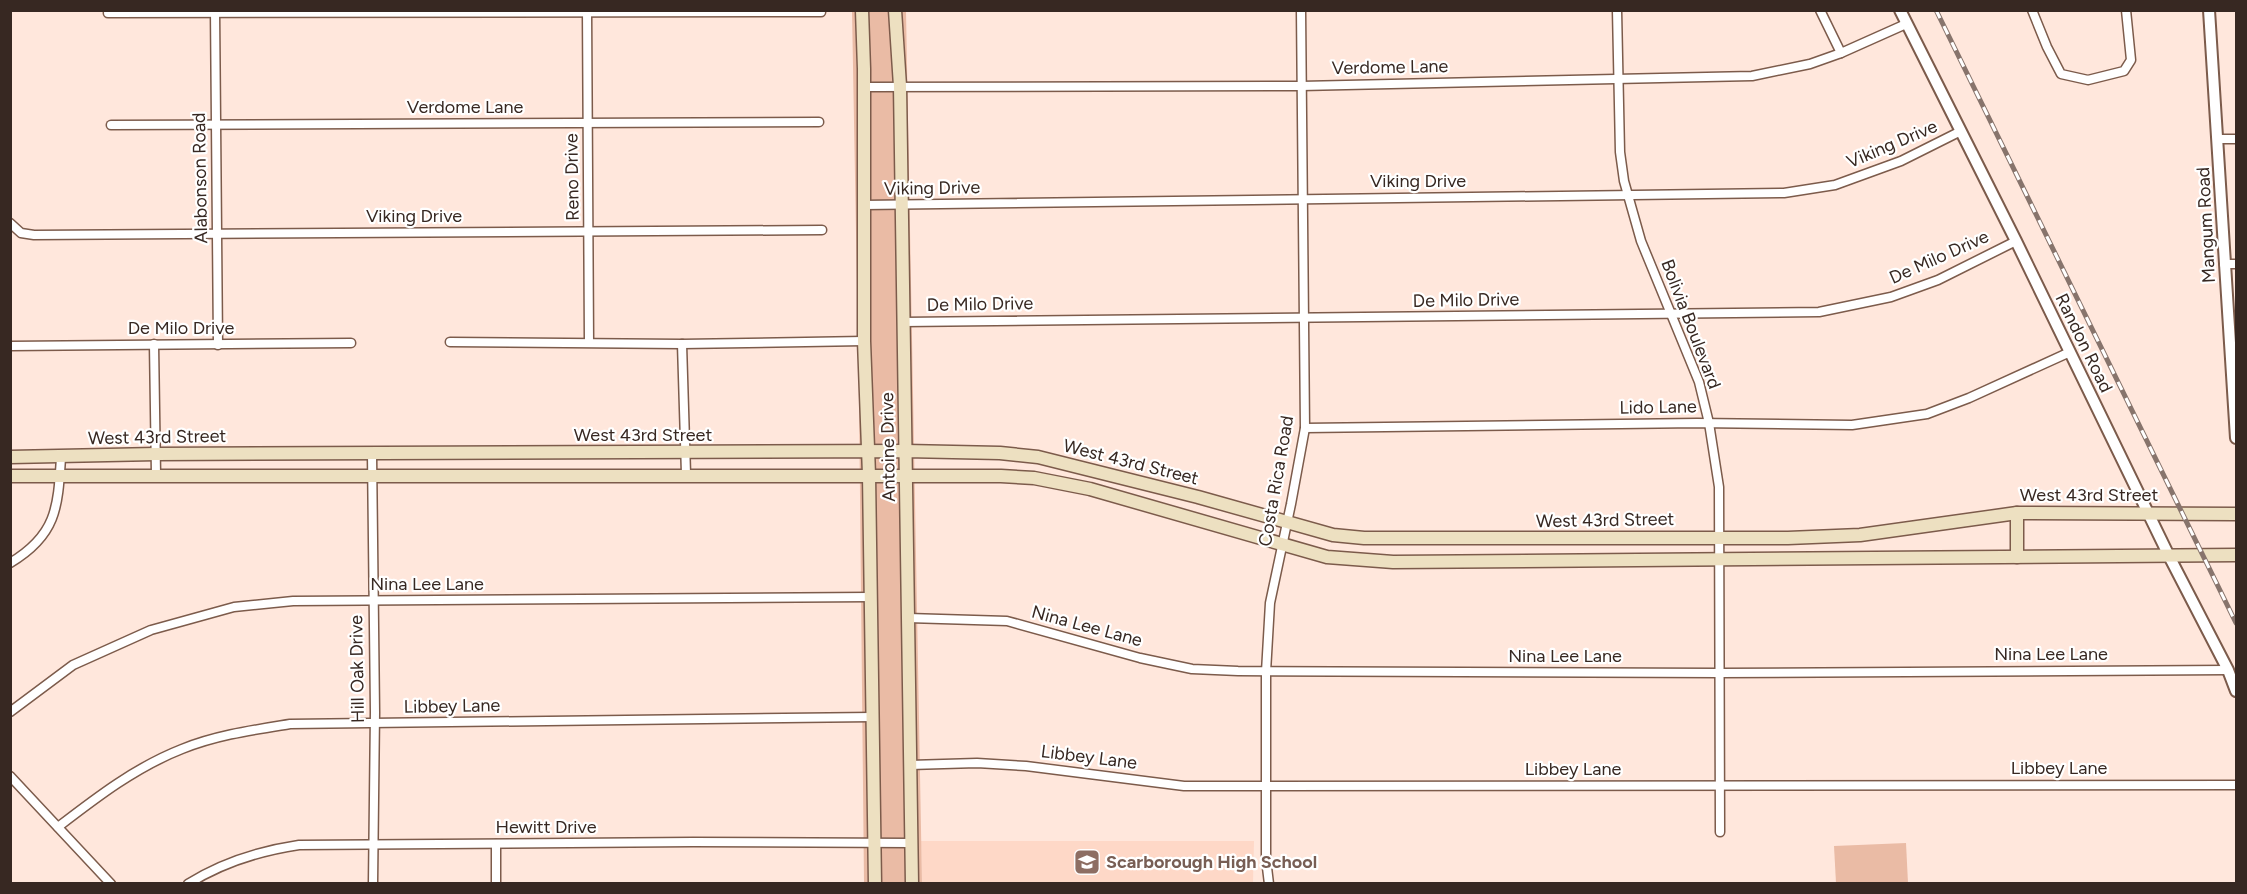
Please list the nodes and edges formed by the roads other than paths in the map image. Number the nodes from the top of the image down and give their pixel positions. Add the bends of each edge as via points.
1 (862, 10) edge
2 (895, 10) edge
3 (1301, 10) edge
4 (1617, 10) edge
5 (1820, 10) edge
6 (1900, 10) edge
7 (2032, 10) edge
8 (2126, 10) edge
9 (2209, 10) edge
10 (587, 11) edge
11 (215, 12) edge
12 (821, 12) edge
13 (108, 14) dead end
14 (1906, 24) junction
15 (1841, 53) junction
16 (1618, 79) junction
17 (900, 86) junction
18 (1301, 86) junction
19 (864, 87) junction
20 (819, 122) dead end
21 (587, 123) junction
22 (216, 124) junction
23 (111, 125) dead end
24 (1961, 131) junction
25 (2217, 139) junction
26 (2236, 139) edge
27 (1628, 196) junction
28 (1303, 199) junction
29 (864, 205) junction
30 (902, 205) junction
31 (10, 223) edge
32 (822, 230) dead end
33 (589, 231) junction
34 (217, 234) junction
35 (2016, 241) junction
36 (2224, 264) junction
37 (2236, 264) edge
38 (1670, 314) junction
39 (1304, 318) junction
40 (903, 322) junction
41 (864, 341) junction
42 (450, 342) dead end
43 (589, 342) junction
44 (351, 343) dead end
45 (154, 344) junction
46 (682, 344) junction
47 (218, 345) junction
48 (10, 346) edge
49 (2070, 352) junction
50 (2235, 389) edge
51 (1709, 423) junction
52 (1305, 428) junction
53 (2236, 438) edge
54 (869, 451) junction
55 (906, 451) junction
56 (685, 452) junction
57 (156, 454) junction
58 (372, 454) junction
59 (528, 454) junction
60 (61, 457) junction
61 (10, 458) edge
62 (1094, 470) junction
63 (527, 474) junction
64 (686, 474) junction
65 (156, 475) junction
66 (869, 475) junction
67 (10, 476) edge
68 (60, 476) junction
69 (371, 476) junction
70 (906, 476) junction
71 (1090, 489) junction
72 (2017, 513) junction
73 (2148, 513) junction
74 (2236, 514) edge
75 (1287, 523) junction
76 (1860, 535) junction
77 (1720, 537) junction
78 (1491, 539) junction
79 (1283, 545) junction
80 (2236, 555) edge
81 (2169, 556) junction
82 (2017, 557) junction
83 (1860, 558) junction
84 (1719, 560) junction
85 (1491, 561) junction
86 (10, 563) edge
87 (871, 597) junction
88 (372, 601) junction
89 (908, 618) junction
90 (2228, 670) junction
91 (1266, 672) junction
92 (1720, 673) junction
93 (2236, 691) edge
94 (10, 712) edge
95 (873, 717) junction
96 (375, 723) junction
97 (910, 765) junction
98 (10, 776) edge
99 (1720, 785) junction
100 (2236, 785) edge
101 (1266, 786) junction
102 (58, 827) junction
103 (1720, 832) dead end
104 (874, 843) junction
105 (911, 843) junction
106 (373, 844) junction
107 (496, 844) junction
108 (111, 884) edge
109 (188, 884) edge
110 (373, 884) edge
111 (496, 884) edge
112 (875, 884) edge
113 (912, 884) edge
114 (1269, 884) edge

1 - 19 main road, Antoine Drive
2 - 17 main road, Antoine Drive
3 - 18 street, Costa Rica Road
4 - 16 street, Bolivia Boulevard
5 - 15 street
6 - 14 street, Randon Road
7 - 8 street via 2061,74 2088,80 2124,71 2131,60
9 - 25 street, Mangum Road
10 - 11 street
10 - 12 street
10 - 21 street, Reno Drive
11 - 13 street
11 - 22 street, Alabonson Road
14 - 15 street, Verdome Lane
14 - 24 street, Randon Road
15 - 16 street, Verdome Lane via 1752,76
16 - 18 street, Verdome Lane
16 - 27 street, Bolivia Boulevard via 1620,152
17 - 18 street, Verdome Lane
17 - 19 street, Verdome Lane
17 - 30 main road, Antoine Drive
18 - 28 street, Costa Rica Road
19 - 29 main road, Antoine Drive
20 - 21 street, Verdome Lane
21 - 22 street, Verdome Lane
21 - 33 street, Reno Drive
22 - 23 street, Verdome Lane
22 - 34 street, Alabonson Road
24 - 27 street, Viking Drive via 1901,161 1835,185 1784,193
24 - 35 street, Randon Road
25 - 26 street
25 - 36 street, Mangum Road
27 - 28 street, Viking Drive
27 - 38 street, Bolivia Boulevard
28 - 30 street, Viking Drive
28 - 39 street, Costa Rica Road
29 - 30 street, Viking Drive
29 - 41 main road, Antoine Drive
30 - 40 main road, Antoine Drive
31 - 34 street, Viking Drive via 21,233 34,235
32 - 33 street, Viking Drive
33 - 34 street, Viking Drive
33 - 43 street, Reno Drive
34 - 47 street, Alabonson Road
35 - 38 street, De Milo Drive via 1938,280 1891,297 1819,312
35 - 49 street, Randon Road
36 - 37 street
36 - 50 street, Mangum Road
38 - 39 street, De Milo Drive
38 - 51 street, Bolivia Boulevard via 1699,382
39 - 40 street, De Milo Drive
39 - 52 street, Costa Rica Road
40 - 55 main road, Antoine Drive
41 - 46 street
41 - 54 main road, Antoine Drive
42 - 43 street
43 - 46 street
44 - 47 street, De Milo Drive
45 - 47 street, De Milo Drive
45 - 48 street, De Milo Drive
45 - 57 street
46 - 56 street
49 - 51 street, Lido Lane via 1927,414 1852,424
49 - 73 street, Randon Road
50 - 53 street, Mangum Road
51 - 52 street, Lido Lane
51 - 77 street, Bolivia Boulevard via 1719,487
52 - 75 street, Costa Rica Road
54 - 55 main road, West 43rd Street
54 - 56 main road, West 43rd Street
54 - 66 main road, Antoine Drive
55 - 62 main road, West 43rd Street via 1000,453
55 - 70 main road, Antoine Drive
56 - 59 main road, West 43rd Street
56 - 64 street
57 - 58 main road, West 43rd Street
57 - 60 main road, West 43rd Street
57 - 65 street
58 - 59 main road, West 43rd Street
58 - 69 street, Hill Oak Drive
59 - 63 main road
60 - 61 main road, West 43rd Street
60 - 68 street
62 - 71 main road
62 - 75 main road, West 43rd Street
63 - 64 main road, West 43rd Street
63 - 69 main road, West 43rd Street
64 - 66 main road, West 43rd Street
65 - 68 main road, West 43rd Street
65 - 69 main road, West 43rd Street
66 - 70 main road, West 43rd Street
66 - 87 main road, Antoine Drive
67 - 68 main road, West 43rd Street
68 - 86 street via 58,500 48,529 30,551
69 - 88 street, Hill Oak Drive
70 - 71 main road, West 43rd Street via 1012,476
70 - 89 main road, Antoine Drive
71 - 79 main road, West 43rd Street
72 - 73 main road, West 43rd Street
72 - 76 main road, West 43rd Street
72 - 82 main road
73 - 74 main road, West 43rd Street
73 - 81 street, Randon Road
75 - 78 main road, West 43rd Street via 1364,538
75 - 79 street, Costa Rica Road
76 - 77 main road, West 43rd Street
76 - 83 main road
77 - 78 main road, West 43rd Street
77 - 84 street, Bolivia Boulevard
78 - 85 main road
79 - 85 main road, West 43rd Street via 1327,557 1393,562
79 - 91 street, Costa Rica Road via 1270,603
80 - 81 main road, West 43rd Street
81 - 82 main road, West 43rd Street
81 - 90 street, Randon Road
82 - 83 main road, West 43rd Street
83 - 84 main road, West 43rd Street
84 - 85 main road, West 43rd Street
84 - 92 street, Bolivia Boulevard
87 - 88 street, Nina Lee Lane
87 - 95 main road, Antoine Drive
88 - 94 street, Nina Lee Lane via 293,601 246,606 176,622 73,665
88 - 96 street, Hill Oak Drive
89 - 91 street, Nina Lee Lane via 1007,621 1192,669
89 - 97 main road, Antoine Drive
90 - 92 street, Nina Lee Lane
90 - 93 street, Randon Road
91 - 92 street, Nina Lee Lane
91 - 101 street, Costa Rica Road
92 - 99 street, Bolivia Boulevard
95 - 96 street, Libbey Lane
95 - 104 main road, Antoine Drive
96 - 102 street, Libbey Lane via 290,724 234,733 183,749 105,791
96 - 106 street, Hill Oak Drive
97 - 101 street, Libbey Lane via 977,762 1184,786
97 - 105 main road, Antoine Drive
98 - 102 street
99 - 100 street, Libbey Lane
99 - 101 street, Libbey Lane
99 - 103 street, Bolivia Boulevard
101 - 114 street, Costa Rica Road
102 - 108 street
104 - 105 street, Hewitt Drive
104 - 107 street, Hewitt Drive
104 - 112 main road, Antoine Drive
105 - 113 main road, Antoine Drive
106 - 107 street, Hewitt Drive
106 - 109 street, Hewitt Drive via 269,849 233,860
106 - 110 street, Hill Oak Drive
107 - 111 street

